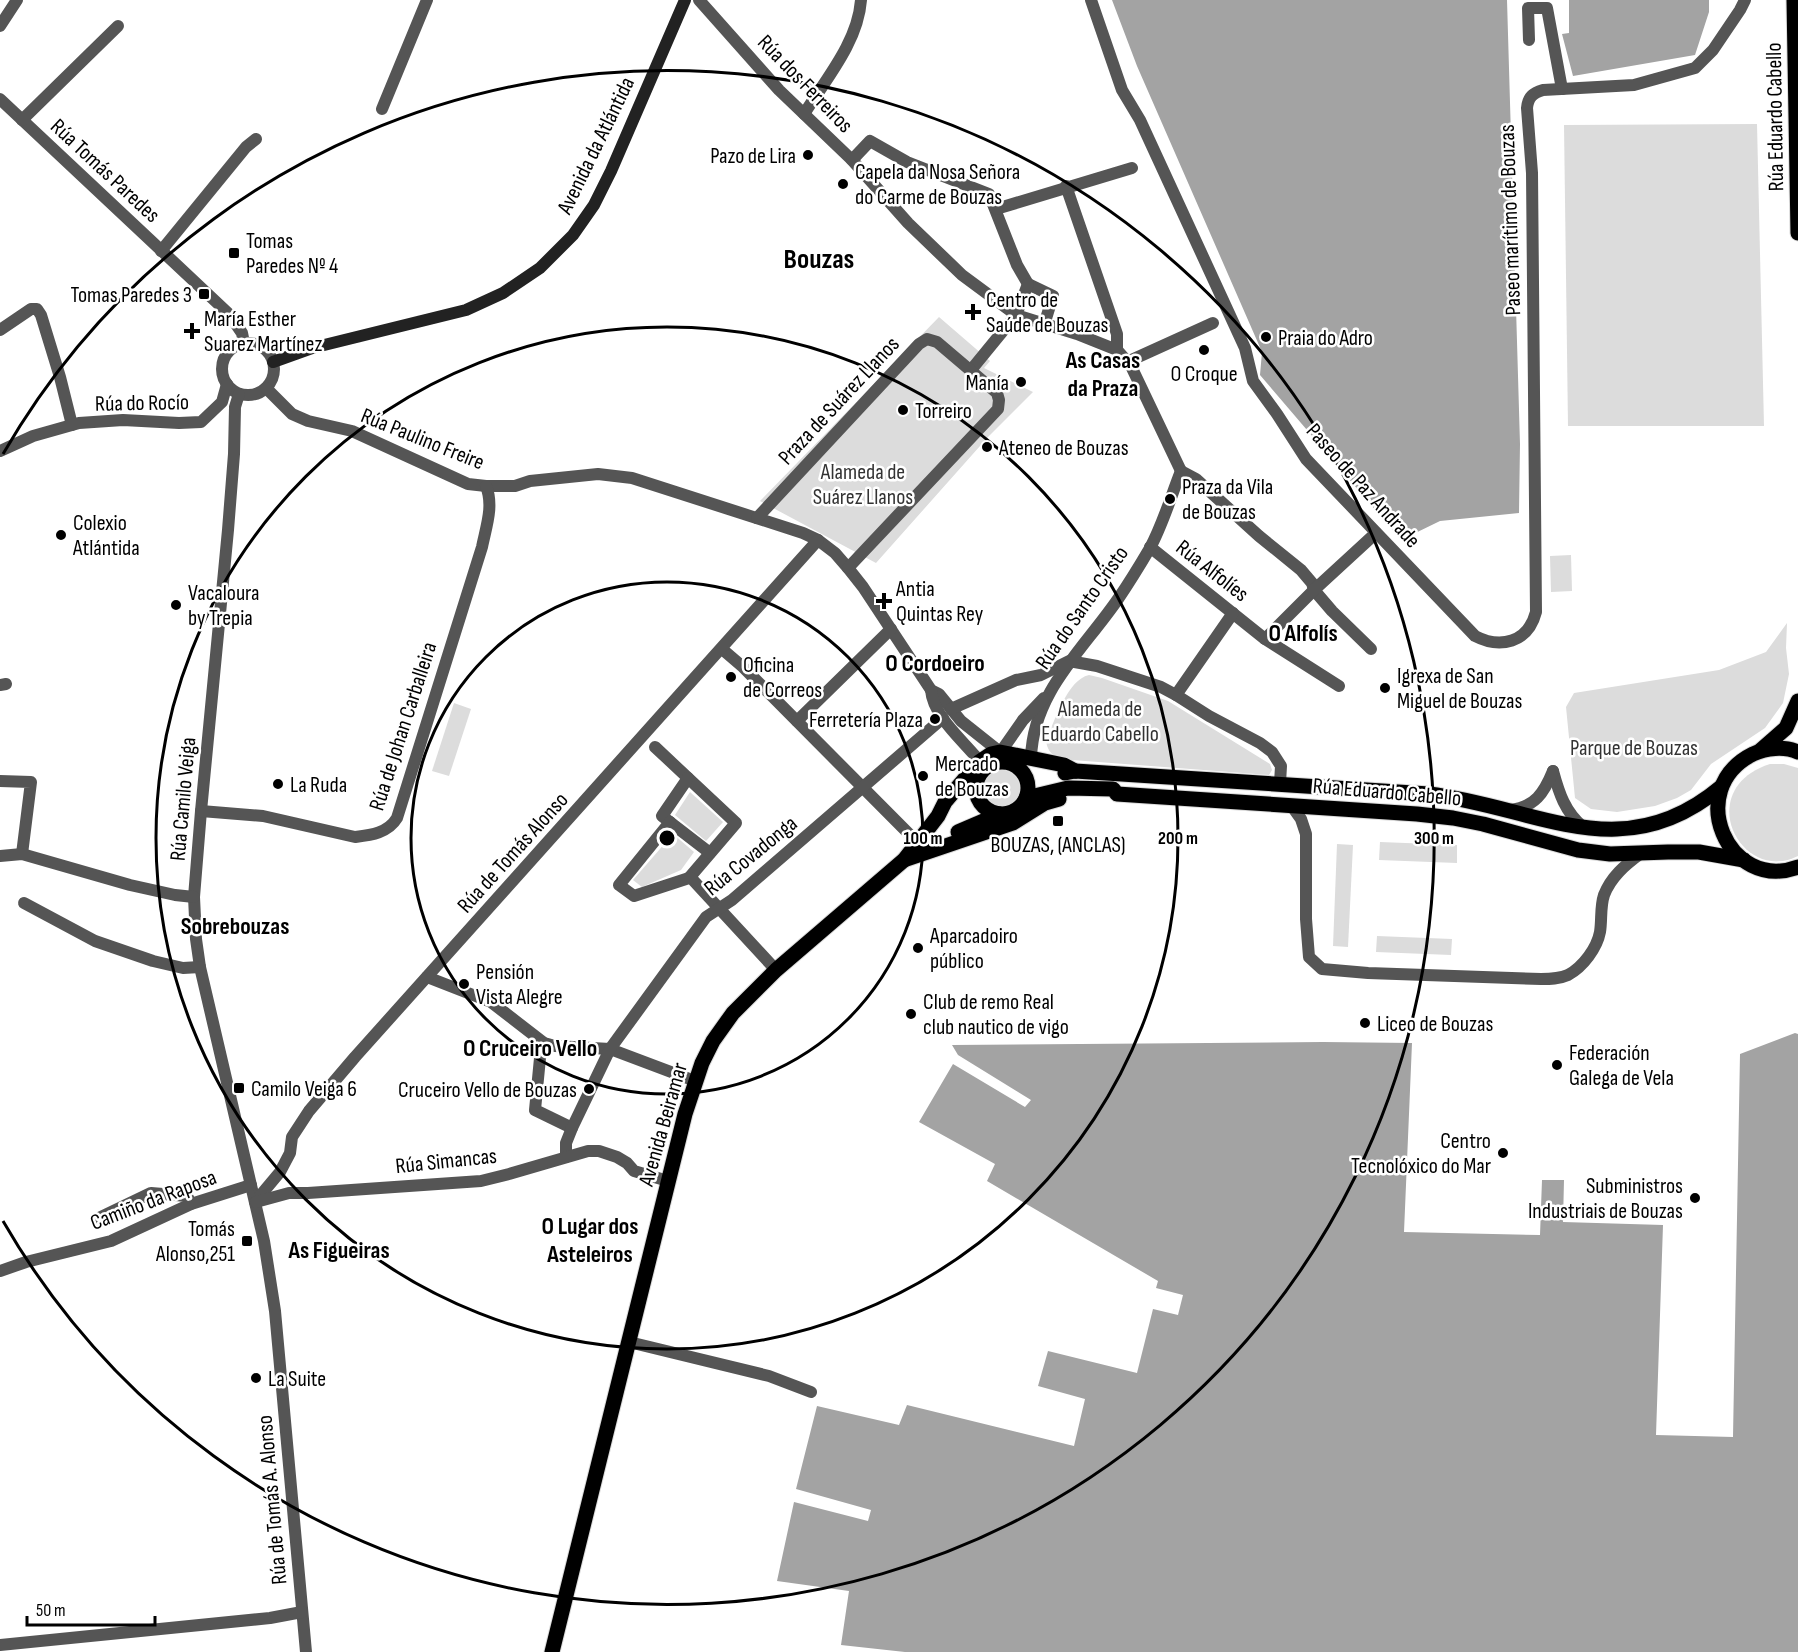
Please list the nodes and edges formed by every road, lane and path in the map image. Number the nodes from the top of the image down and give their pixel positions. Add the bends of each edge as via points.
1 (17, 0) edge
2 (427, 0) edge
3 (685, 0) edge
4 (699, 0) edge
5 (861, 0) edge
6 (1091, 0) edge
7 (1745, 0) edge
8 (1794, 0) edge
9 (0, 26) edge
10 (118, 26) dead end
11 (1528, 40) dead end
12 (1562, 89) junction
13 (0, 99) edge
14 (382, 109) dead end
15 (807, 117) junction
16 (22, 120) junction
17 (256, 139) dead end
18 (852, 160) junction
19 (1132, 168) dead end
20 (1066, 186) junction
21 (996, 209) junction
22 (1798, 233) edge
23 (161, 251) junction
24 (1028, 284) junction
25 (1016, 315) junction
26 (1213, 323) dead end
27 (1044, 325) junction
28 (0, 330) edge
29 (244, 343) junction
30 (1117, 350) junction
31 (273, 362) junction
32 (1127, 362) junction
33 (971, 370) junction
34 (227, 384) junction
35 (266, 388) junction
36 (239, 394) junction
37 (72, 425) junction
38 (0, 451) edge
39 (1181, 471) junction
40 (486, 486) junction
41 (757, 518) junction
42 (1376, 533) junction
43 (818, 540) junction
44 (1150, 547) junction
45 (848, 568) junction
46 (1314, 590) junction
47 (1535, 598) joint
48 (1233, 613) junction
49 (891, 629) junction
50 (1265, 639) junction
51 (722, 649) junction
52 (1371, 649) dead end
53 (1069, 662) junction
54 (1339, 686) dead end
55 (1049, 693) junction
56 (1176, 695) junction
57 (1798, 701) edge
58 (947, 714) junction
59 (797, 721) junction
60 (655, 747) dead end
61 (1759, 751) junction
62 (1798, 752) edge
63 (1030, 763) junction
64 (1014, 765) junction
65 (986, 767) junction
66 (688, 778) junction
67 (0, 781) edge
68 (1280, 783) junction
69 (1721, 787) junction
70 (862, 789) junction
71 (1027, 791) junction
72 (1117, 794) junction
73 (1291, 805) junction
74 (1509, 810) junction
75 (201, 811) junction
76 (1000, 814) junction
77 (938, 816) junction
78 (670, 822) junction
79 (1584, 828) junction
80 (917, 842) junction
81 (938, 848) junction
82 (710, 853) junction
83 (21, 854) junction
84 (1640, 854) junction
85 (0, 856) edge
86 (904, 860) junction
87 (1744, 860) junction
88 (1798, 867) edge
89 (689, 878) junction
90 (194, 897) junction
91 (24, 903) dead end
92 (720, 908) junction
93 (200, 967) junction
94 (776, 970) junction
95 (427, 977) junction
96 (544, 1043) junction
97 (610, 1049) junction
98 (695, 1081) junction
99 (572, 1128) junction
100 (566, 1157) junction
101 (668, 1181) junction
102 (251, 1185) junction
103 (255, 1202) junction
104 (191, 1204) junction
105 (99, 1218) dead end
106 (0, 1271) edge
107 (629, 1342) junction
108 (811, 1392) dead end
109 (302, 1612) junction
110 (0, 1645) edge
111 (306, 1652) edge
112 (552, 1652) edge

1 - 9 street
2 - 14 street
3 - 31 street, Avenida da Atlántida via 594,205 573,235 540,268 503,293 466,310
4 - 15 street, Rúa dos Ferreiros
5 - 15 street via 852,36
6 - 42 street, Paseo de Paz Andrade via 1122,90 1140,120 1241,338 1253,381 1306,459
7 - 12 street, Paseo marítimo de Bouzas via 1713,50 1695,68 1634,85
8 - 22 main road, Rúa Eduardo Cabello
10 - 16 street, Rúa Tomás Paredes
11 - 12 street via 1528,8 1547,8
12 - 47 street, Paseo marítimo de Bouzas via 1536,92 1527,108 1532,173
13 - 16 street, Rúa Tomás Paredes
15 - 18 street, Rúa dos Ferreiros
16 - 23 street, Rúa Tomás Paredes
17 - 23 street, Rúa Tomás Paredes
18 - 21 street via 870,141 907,162 989,194
18 - 25 street, Rúa dos Ferreiros via 908,223 962,275
19 - 20 street
20 - 21 street
20 - 30 street via 1117,334
21 - 24 street
23 - 29 street, Rúa Tomás Paredes via 229,314
24 - 25 street
24 - 27 street via 1053,296
25 - 27 street, Rúa dos Ferreiros
25 - 33 street
26 - 32 street
27 - 30 street, Rúa dos Ferreiros
28 - 37 street, Rúa do Rocío via 37,309
29 - 31 street via 259,345
29 - 34 street via 226,356 222,370
30 - 32 street
31 - 35 street via 273,376
32 - 39 street
33 - 41 street, Praza de Suárez Llanos via 937,342 927,339 919,344
33 - 45 street, Praza de Suárez Llanos via 997,393 998,409
34 - 36 street
34 - 37 street, Rúa do Rocío via 222,402 201,422 123,420
35 - 36 street via 249,395
35 - 40 street, Rúa Paulino Freire via 292,414 352,431 448,475
36 - 75 street, Rúa Camilo Veiga
37 - 38 street, Rúa do Rocío
39 - 44 street
39 - 46 street via 1196,479 1301,570
40 - 41 street, Rúa Paulino Freire via 515,486 530,480 598,474 632,478
40 - 75 street, Rúa de Johan Carballeira via 489,507 482,547 392,826 355,837 263,816
41 - 43 street, Rúa Paulino Freire
42 - 46 street
42 - 47 street, Paseo de Paz Andrade via 1474,636 1486,642 1510,642 1523,634 1534,622
43 - 45 street, Rúa Paulino Freire
43 - 51 street, Rúa de Tomás Alonso
44 - 48 street, Rúa Alfolíes
44 - 53 street, Rúa do Santo Cristo via 1118,599
45 - 49 street, Rúa Paulino Freire
46 - 50 street
46 - 52 street
48 - 50 street, Rúa Alfolíes
48 - 56 street
49 - 58 street, Rúa Paulino Freire via 931,690 932,699
49 - 59 street
50 - 54 street, Rúa Alfolíes
51 - 59 street
51 - 95 street, Rúa de Tomás Alonso
53 - 55 street, Rúa do Santo Cristo
53 - 56 street via 1097,666
53 - 58 street, Rúa Covadonga via 1041,675 1016,680
55 - 63 street, Rúa do Santo Cristo via 1031,740
55 - 65 street, Rúa do Santo Cristo
56 - 68 street via 1272,752 1281,766
57 - 61 main road via 1786,728
58 - 65 street
58 - 65 street via 977,735
58 - 70 street, Rúa Covadonga
59 - 70 street
60 - 66 street
61 - 62 main road via 1776,748
61 - 69 main road, Rúa Eduardo Cabello via 1743,759
63 - 64 main road, Rúa Eduardo Cabello
63 - 65 main road, Rúa Eduardo Cabello
63 - 68 main road, Rúa Eduardo Cabello via 1064,765 1075,771
63 - 71 main road, Rúa do Santo Cristo
64 - 65 main road, Rúa Eduardo Cabello via 1004,762
64 - 71 main road via 1023,773
65 - 76 main road via 976,793 985,808
65 - 77 main road, Avenida Beiramar via 949,810
65 - 77 main road, Avenida Beiramar via 945,802
66 - 78 street via 662,816
66 - 82 street via 736,823
67 - 83 street via 31,782
68 - 74 main road, Rúa Eduardo Cabello via 1429,794
69 - 79 main road, Rúa Eduardo Cabello via 1687,812 1656,824 1618,830
69 - 87 main road via 1717,807 1720,827 1729,846
70 - 80 street
70 - 92 street, Rúa Covadonga
71 - 72 main road, Rúa Eduardo Cabello via 1113,789
71 - 76 main road, Avenida Beiramar via 1016,810
72 - 73 main road, Rúa Eduardo Cabello
72 - 81 main road via 1112,798 1078,797 1045,802 1013,823
73 - 84 main road, Rúa Eduardo Cabello via 1454,818 1578,850
73 - 84 street via 1306,834 1309,957 1322,969 1557,979 1569,974 1596,946 1604,896 1610,883 1624,865
74 - 79 main road, Rúa Eduardo Cabello
74 - 79 street via 1539,798 1553,771 1567,810
75 - 90 street, Rúa Camilo Veiga
76 - 81 main road, Avenida Beiramar via 943,839
77 - 80 main road, Avenida Beiramar
78 - 82 street
78 - 89 street via 619,885 634,896
80 - 86 main road, Avenida Beiramar
81 - 86 main road, Avenida Beiramar
82 - 89 street
83 - 85 street
83 - 90 street via 130,885
84 - 87 main road, Rúa Eduardo Cabello via 1699,852
86 - 94 main road, Avenida Beiramar
87 - 88 main road, Rúa Eduardo Cabello via 1777,871
89 - 92 street
90 - 93 street, Rúa Camilo Veiga
91 - 93 street via 95,941 153,961 183,968
92 - 94 street
92 - 97 street, Rúa Covadonga via 706,917
93 - 102 street, Rúa Camilo Veiga
94 - 98 main road, Avenida Beiramar via 733,1013 710,1047
95 - 96 street via 491,1002
95 - 103 street, Rúa de Tomás Alonso via 309,1111 292,1137 290,1153 280,1172
96 - 97 street
96 - 99 street via 535,1110
97 - 98 street
97 - 99 street, Rúa Covadonga
98 - 101 main road, Avenida Beiramar
99 - 100 street, Rúa Covadonga
100 - 101 street, Rúa Simancas via 599,1151 617,1157 634,1171
100 - 103 street, Rúa Simancas via 480,1181 290,1192
101 - 107 main road, Avenida Beiramar
102 - 103 street, Rúa Camilo Veiga
102 - 104 street, Camiño da Raposa
103 - 109 street, Rúa de Tomás A. Alonso via 275,1311
104 - 105 street via 187,1196 151,1193
104 - 106 street, Camiño da Raposa via 111,1241
107 - 108 street via 770,1376
107 - 112 main road, Avenida Beiramar
109 - 110 street
109 - 111 street, Rúa de Tomás A. Alonso

